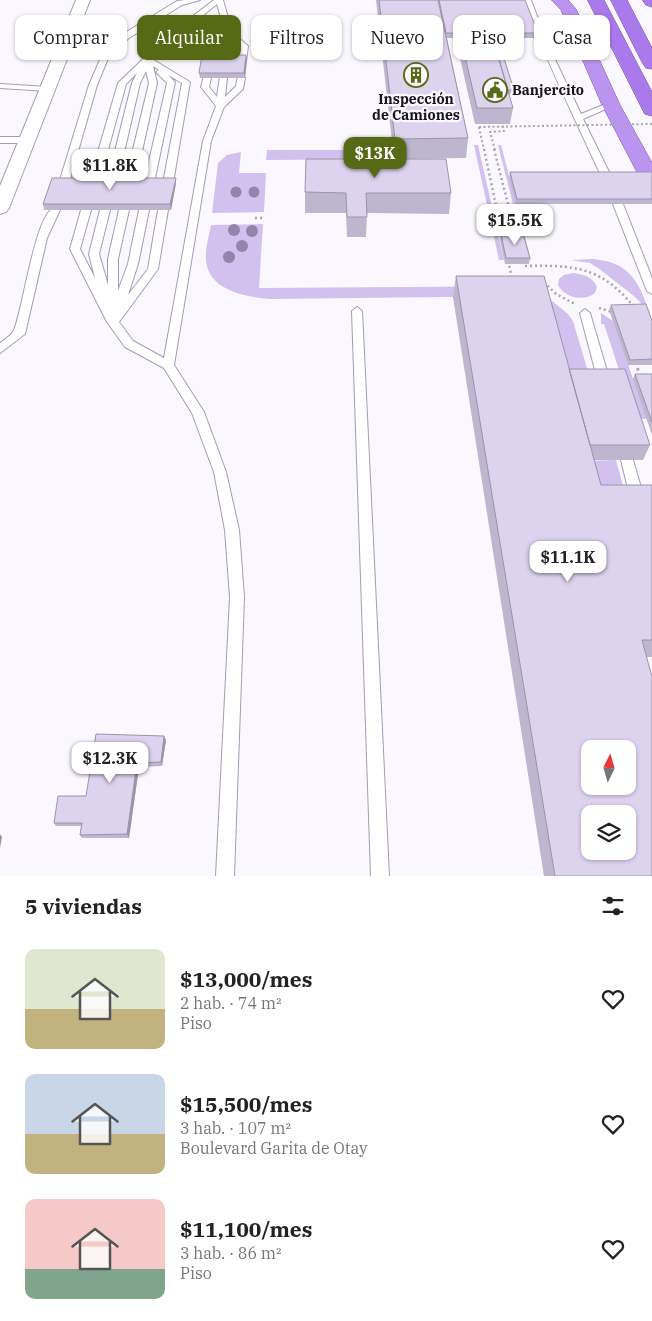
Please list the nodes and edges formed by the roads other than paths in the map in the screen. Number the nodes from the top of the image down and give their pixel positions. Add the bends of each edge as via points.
1 (83, 0) edge
2 (196, 0) edge
3 (218, 0) edge
4 (527, 0) edge
5 (560, 0) edge
6 (596, 0) edge
7 (620, 0) edge
8 (199, 15) edge
9 (223, 15) edge
10 (570, 15) edge
11 (627, 15) junction
12 (534, 18) edge
13 (241, 43) edge
14 (652, 46) edge
15 (148, 60) junction
16 (242, 60) edge
17 (551, 60) edge
18 (590, 60) edge
19 (652, 64) edge
20 (206, 78) edge
21 (223, 78) edge
22 (240, 78) edge
23 (0, 86) edge
24 (48, 89) junction
25 (611, 105) junction
26 (220, 106) junction
27 (652, 110) edge
28 (577, 118) junction
29 (0, 140) edge
30 (27, 140) junction
31 (607, 178) edge
32 (650, 178) edge
33 (64, 183) edge
34 (94, 183) edge
35 (112, 183) edge
36 (130, 183) edge
37 (149, 183) edge
38 (168, 183) edge
39 (618, 204) edge
40 (0, 208) edge
41 (55, 210) edge
42 (86, 210) edge
43 (105, 210) edge
44 (124, 210) edge
45 (144, 210) edge
46 (163, 210) edge
47 (652, 291) edge
48 (586, 308) road end
49 (357, 312) dead end
50 (113, 322) junction
51 (0, 349) edge
52 (168, 366) junction
53 (605, 385) edge
54 (627, 460) edge
55 (639, 504) edge
56 (224, 876) edge
57 (380, 876) edge

1 - 24 street
2 - 33 lane via 180,3 126,36 106,55 93,85
3 - 8 lane
3 - 9 lane
4 - 12 lane
5 - 10 highway
6 - 27 highway
7 - 11 highway
11 - 14 highway
11 - 19 highway
13 - 16 lane via 244,46
15 - 34 lane via 122,83
15 - 35 lane via 136,83
15 - 36 lane via 152,83
15 - 37 lane via 170,82
15 - 38 lane via 186,82
17 - 28 lane
18 - 25 highway
20 - 26 lane via 205,87
21 - 26 lane
22 - 26 lane via 240,87
23 - 24 lane
24 - 30 street
25 - 28 lane
25 - 32 highway
26 - 52 lane via 207,141
28 - 31 lane
29 - 30 lane
30 - 40 street
39 - 47 lane
41 - 51 lane via 42,238 19,334
42 - 50 lane via 75,249
43 - 50 lane via 94,254
44 - 50 lane via 113,259
45 - 50 lane via 133,264
46 - 50 lane via 153,269
48 - 53 lane
49 - 57 lane
50 - 52 lane via 129,344
52 - 56 lane via 198,412 220,472 232,530 237,597
54 - 55 lane

